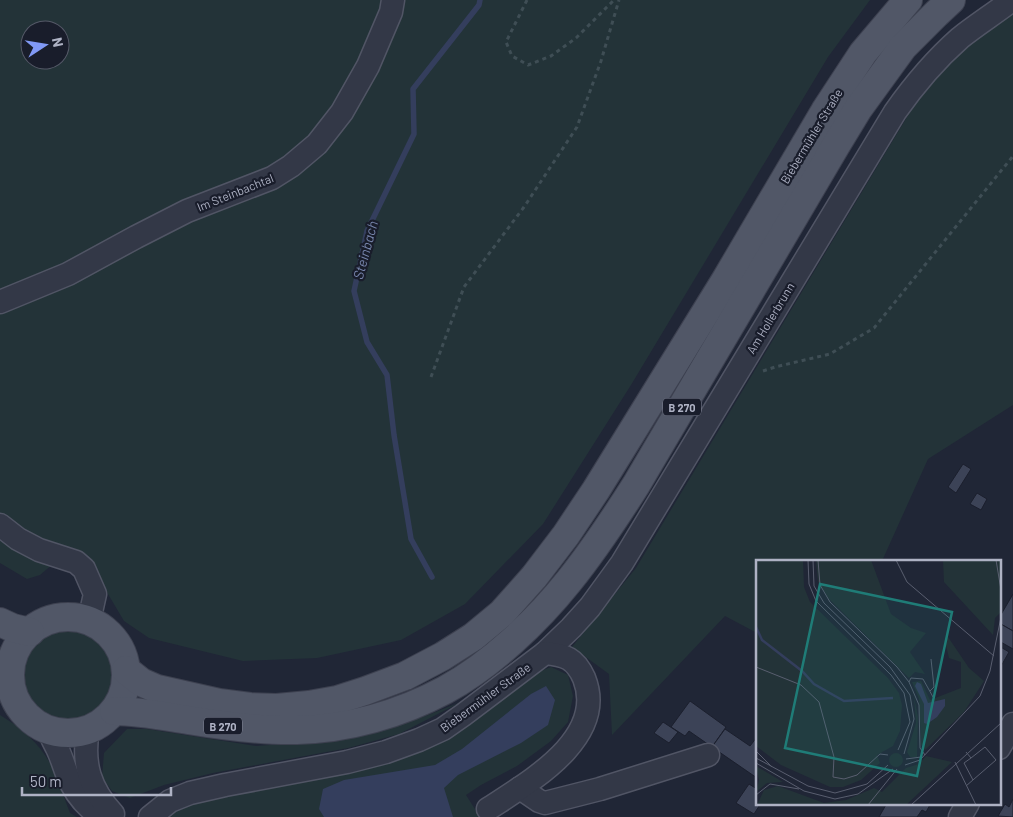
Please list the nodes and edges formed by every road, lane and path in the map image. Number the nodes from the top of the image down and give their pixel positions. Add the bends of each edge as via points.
1 (394, 0) edge
2 (527, 0) edge
3 (614, 0) edge
4 (618, 0) edge
5 (908, 0) edge
6 (951, 0) edge
7 (1013, 1) edge
8 (1013, 156) edge
9 (0, 302) edge
10 (431, 376) dead end
11 (733, 381) junction
12 (0, 525) edge
13 (89, 621) junction
14 (0, 622) edge
15 (30, 632) junction
16 (545, 653) junction
17 (126, 670) junction
18 (6, 674) edge
19 (114, 711) junction
20 (1013, 724) edge
21 (49, 730) junction
22 (88, 730) junction
23 (1000, 746) edge
24 (708, 755) dead end
25 (520, 788) junction
26 (967, 804) edge
27 (488, 809) dead end
28 (102, 817) edge
29 (116, 817) edge
30 (150, 817) edge
31 (960, 817) edge

1 - 9 street, Im Steinbachtal via 368,66 342,112 316,144 291,166 272,178 187,211 68,274
2 - 3 path via 506,42 512,56 528,65 551,56 576,38
4 - 10 path via 577,128 524,207 464,287
5 - 17 main road, Biebermühler Straße / B 270 via 863,54 825,111 596,490 534,577 502,613 465,642 405,676 365,692 309,705 285,708 219,703 157,689
6 - 19 main road, B 270 via 903,47 858,109 612,522 569,582 497,654 455,684 420,702 382,716 334,727 297,730 236,727
7 - 11 street, Am Hollerbrunn via 961,38 936,61 894,112
8 - 11 path via 874,328 830,354
11 - 16 street, Am Hollerbrunn via 622,563 590,607
12 - 13 street via 39,550 76,562 84,569 96,594
13 - 15 main road via 64,617 52,619
13 - 17 main road via 110,635 118,646
14 - 15 main road
15 - 18 main road via 19,644
16 - 25 street via 560,654 572,661 581,671 589,701 580,733 562,755
16 - 30 street, Biebermühler Straße via 443,729 419,740 347,762 190,793 170,800
17 - 19 main road via 124,692
18 - 21 main road via 14,697 25,714
19 - 22 main road
20 - 23 street
21 - 22 main road via 65,733
21 - 28 street via 72,786 80,798
22 - 29 street via 85,750 90,778 96,792
24 - 25 street via 545,803
25 - 27 street
26 - 31 street

